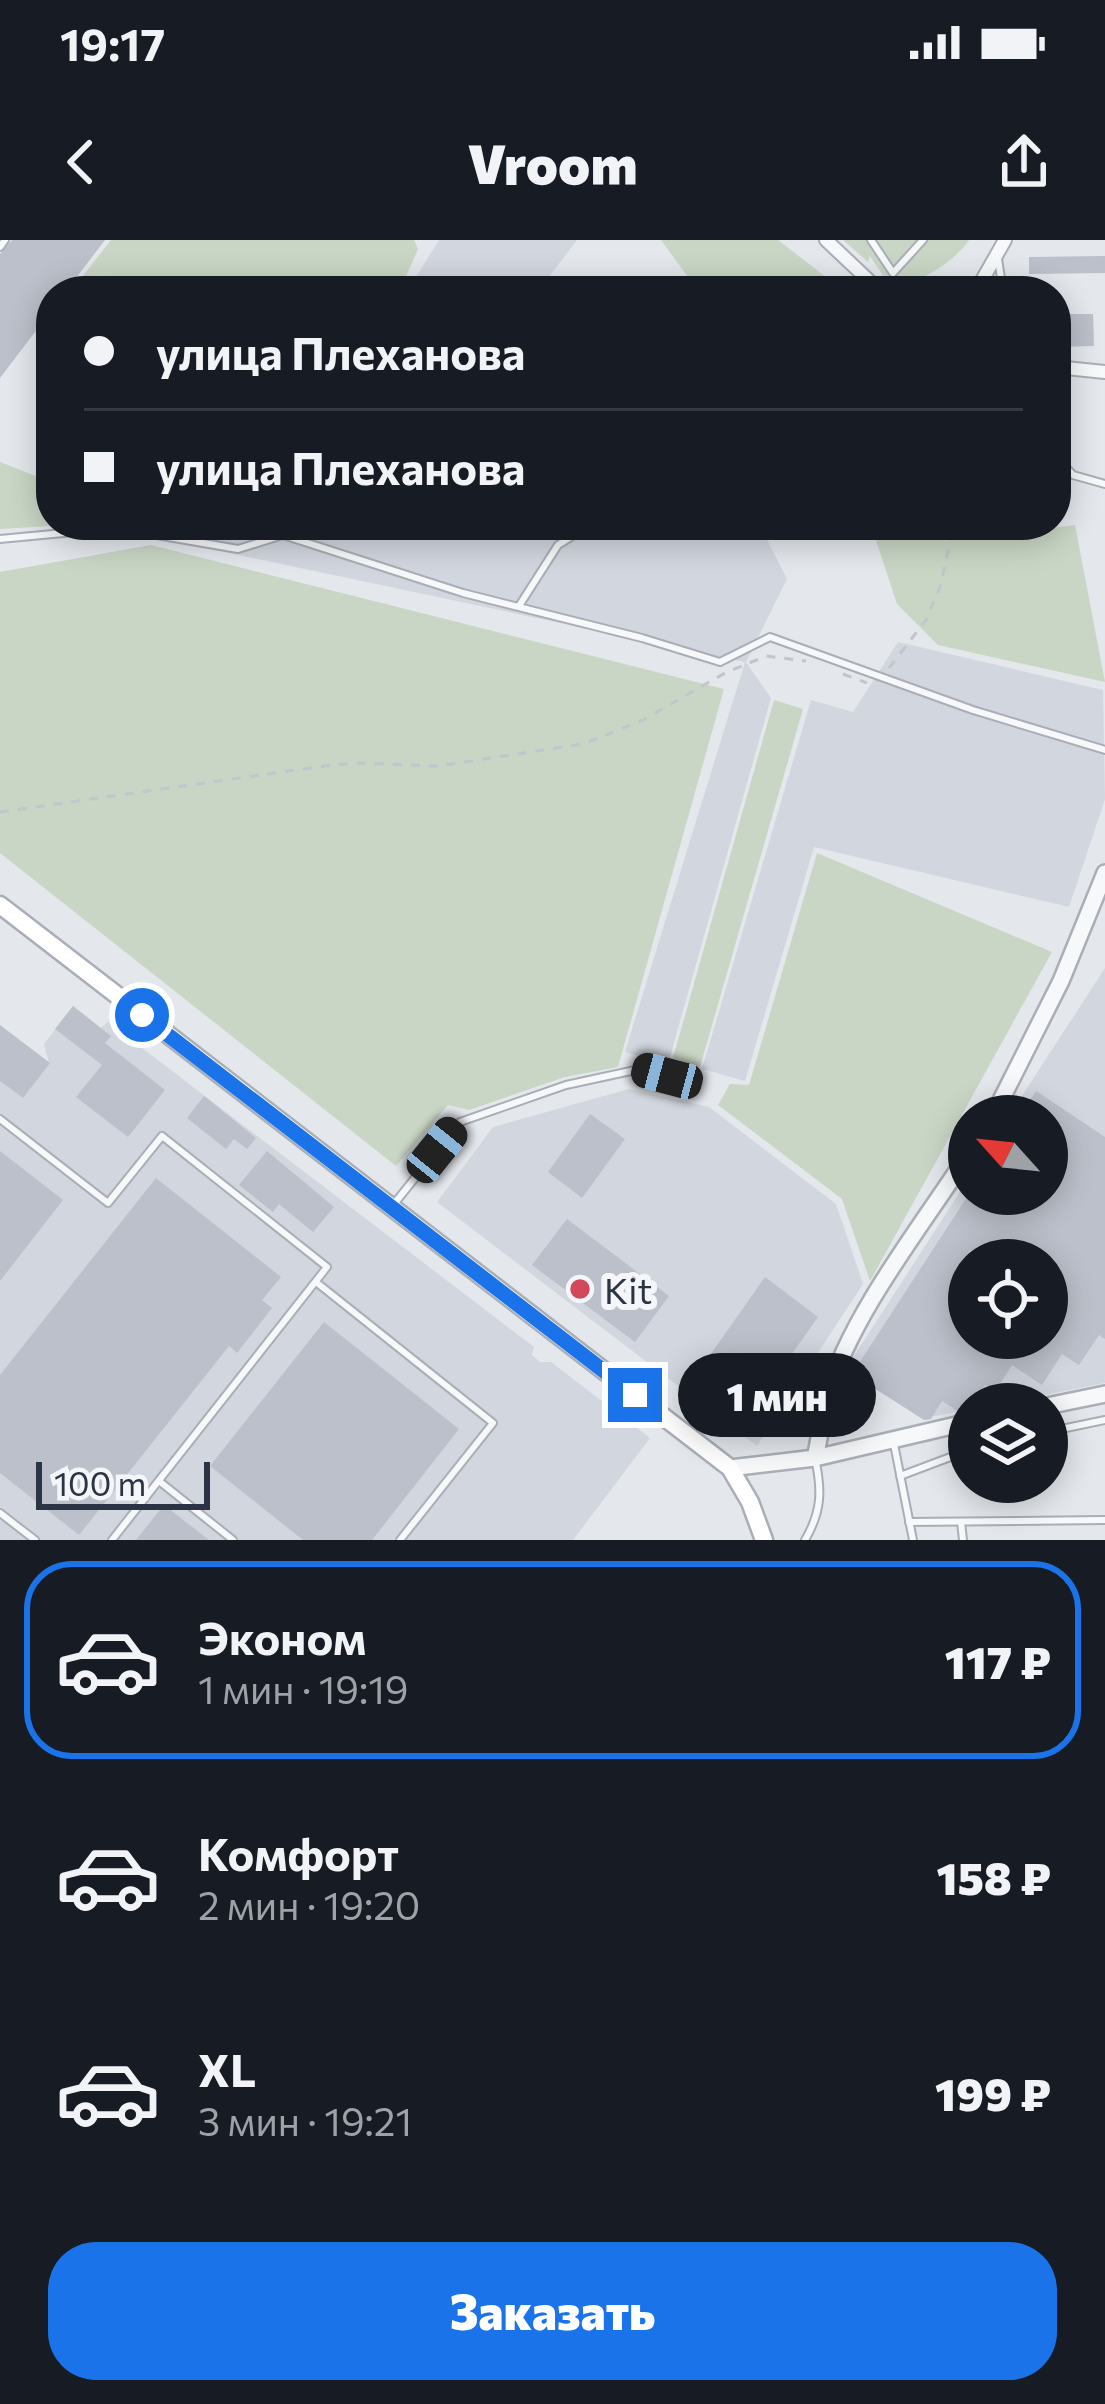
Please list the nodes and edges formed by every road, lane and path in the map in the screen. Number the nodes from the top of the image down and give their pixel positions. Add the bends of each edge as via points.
1 (826, 240) edge
2 (872, 240) edge
3 (923, 240) edge
4 (1005, 240) edge
5 (997, 256) junction
6 (864, 276) edge
7 (985, 276) edge
8 (1000, 276) edge
9 (1071, 369) edge
10 (1105, 372) edge
11 (1071, 473) edge
12 (1105, 484) edge
13 (36, 536) edge
14 (0, 539) edge
15 (186, 540) edge
16 (267, 540) edge
17 (299, 540) edge
18 (566, 540) edge
19 (951, 540) edge
20 (519, 607) junction
21 (812, 661) dead end
22 (832, 669) dead end
23 (880, 678) junction
24 (1105, 750) edge
25 (0, 812) edge
26 (1105, 873) edge
27 (0, 904) edge
28 (694, 1084) dead end
29 (1004, 1095) edge
30 (0, 1119) edge
31 (948, 1185) edge
32 (392, 1207) junction
33 (316, 1282) junction
34 (1105, 1394) edge
35 (1068, 1402) edge
36 (1105, 1420) edge
37 (948, 1427) edge
38 (1068, 1428) edge
39 (893, 1440) junction
40 (815, 1458) junction
41 (948, 1458) edge
42 (730, 1468) junction
43 (900, 1476) junction
44 (159, 1481) junction
45 (0, 1513) edge
46 (1105, 1520) edge
47 (909, 1522) junction
48 (961, 1522) junction
49 (35, 1540) edge
50 (112, 1540) edge
51 (233, 1540) edge
52 (400, 1540) edge
53 (764, 1540) edge
54 (805, 1540) edge
55 (913, 1540) edge
56 (963, 1540) edge

1 - 6 street
2 - 3 lane via 893,273
4 - 5 street
5 - 7 street
5 - 8 lane
9 - 10 street
11 - 12 lane
13 - 14 lane
15 - 16 lane via 238,549
17 - 20 lane
18 - 20 lane
19 - 23 path via 926,620
20 - 23 lane via 720,662 770,637
21 - 25 path via 766,656 583,744 437,766 324,766
22 - 23 path via 863,684
23 - 24 lane
26 - 29 street
27 - 32 main road
28 - 32 lane via 640,1069 460,1122
30 - 33 lane via 108,1203 162,1136 327,1267
31 - 40 street via 848,1348
32 - 42 main road
33 - 44 lane
33 - 52 lane via 493,1423
34 - 35 street
36 - 38 lane
37 - 39 street
39 - 40 street
39 - 43 lane
40 - 42 street
40 - 54 lane via 823,1492
41 - 43 lane
42 - 53 main road
43 - 47 lane
44 - 50 lane
44 - 51 lane
45 - 49 lane
46 - 48 lane
47 - 48 lane
47 - 55 lane
48 - 56 lane

